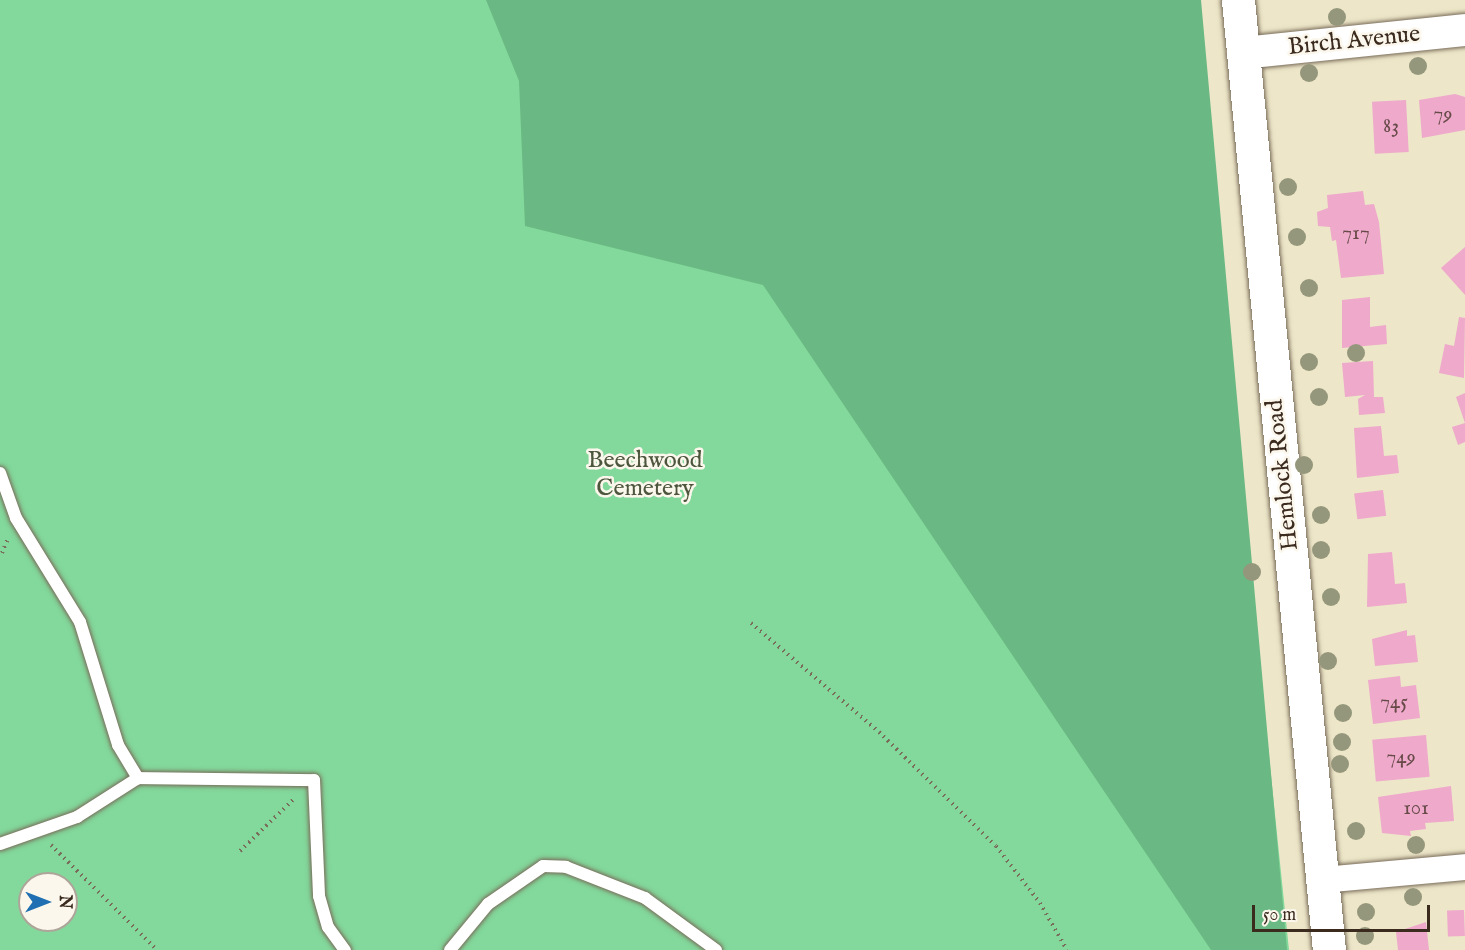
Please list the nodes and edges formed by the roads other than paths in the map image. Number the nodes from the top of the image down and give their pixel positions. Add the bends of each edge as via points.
1 (1238, 0) edge
2 (1465, 30) edge
3 (1243, 53) junction
4 (0, 473) edge
5 (138, 778) junction
6 (0, 844) edge
7 (1465, 867) edge
8 (1323, 880) junction
9 (345, 950) edge
10 (450, 950) edge
11 (716, 950) edge
12 (1329, 950) edge

1 - 3 main road, Hemlock Road
2 - 3 street, Birch Avenue
3 - 8 main road, Hemlock Road
4 - 5 lane via 16,518 80,622 118,745
5 - 6 lane via 39,834
5 - 9 lane via 314,780 319,896 328,927
7 - 8 street
8 - 12 main road, Hemlock Road
10 - 11 lane via 489,904 543,866 566,867 645,898

